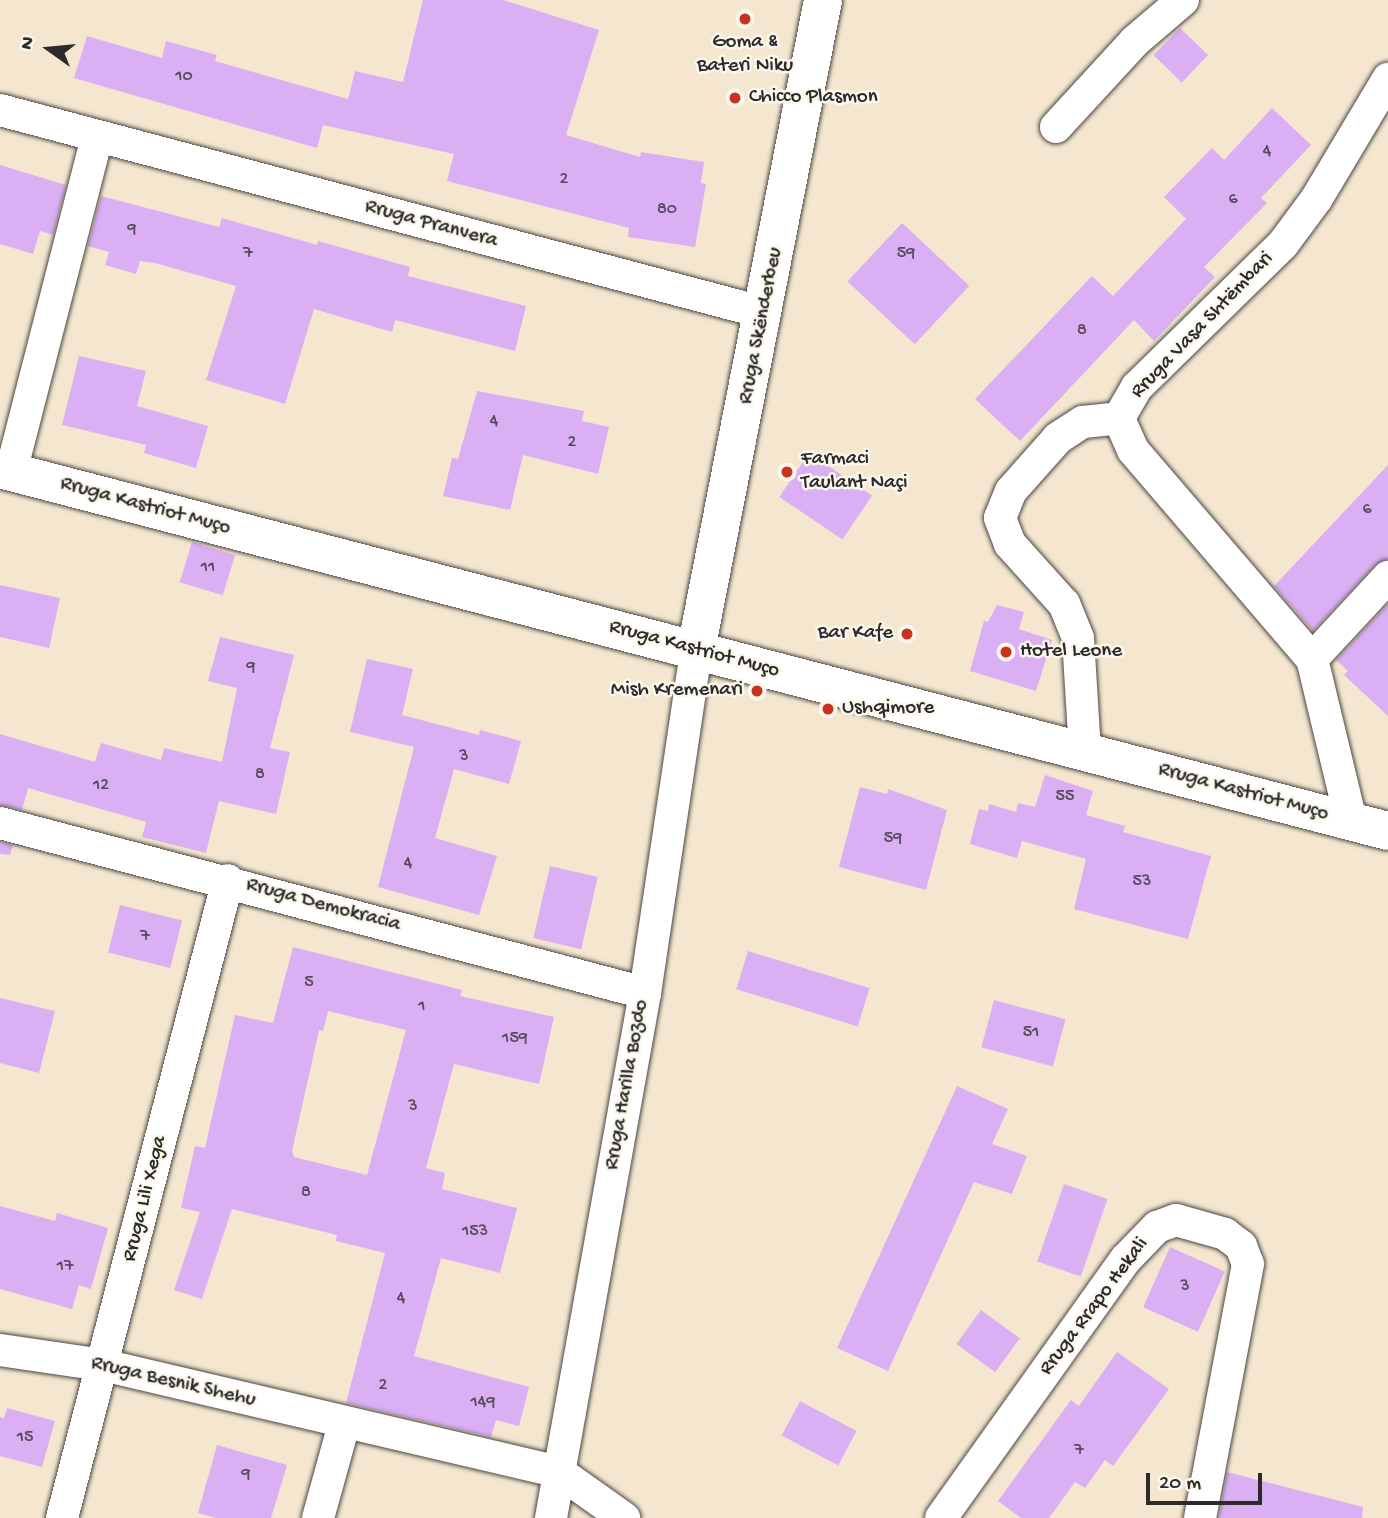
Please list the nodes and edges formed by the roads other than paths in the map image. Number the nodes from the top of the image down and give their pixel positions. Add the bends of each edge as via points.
1 (823, 0) edge
2 (1183, 0) edge
3 (1388, 79) edge
4 (0, 110) edge
5 (1056, 127) dead end
6 (97, 136) junction
7 (765, 313) junction
8 (1119, 418) junction
9 (6, 470) edge
10 (1388, 577) edge
11 (696, 650) junction
12 (1312, 659) junction
13 (1085, 752) junction
14 (1351, 821) junction
15 (0, 823) edge
16 (1388, 831) edge
17 (228, 880) junction
18 (645, 992) junction
19 (0, 1350) edge
20 (103, 1365) junction
21 (344, 1424) junction
22 (559, 1472) junction
23 (62, 1518) edge
24 (318, 1518) edge
25 (551, 1518) edge
26 (624, 1518) edge
27 (941, 1518) edge
28 (1200, 1518) edge

1 - 7 street, Rruga Skënderbeu
2 - 5 street via 1135,41
3 - 8 street, Rruga Vasa Shtëmbari via 1318,198 1283,244 1137,387
4 - 6 street, Rruga Pranvera
6 - 7 street, Rruga Pranvera
6 - 9 street
7 - 11 street, Rruga Skënderbeu
8 - 12 street, Rruga Vasa Shtëmbari via 1133,450
8 - 13 street via 1083,422 1058,438 1011,491 1000,518 1010,544 1064,604 1078,638
9 - 11 street, Rruga Kastriot Muço
10 - 12 street
11 - 13 street, Rruga Kastriot Muço
11 - 18 street, Rruga Harilla Bozdo
12 - 14 street
13 - 14 street, Rruga Kastriot Muço
14 - 16 street, Rruga Kastriot Muço
15 - 17 street, Rruga Demokracia
17 - 18 street, Rruga Demokracia
17 - 20 street, Rruga Lili Xega
18 - 22 street, Rruga Harilla Bozdo
19 - 20 street, Rruga Besnik Shehu
20 - 21 street, Rruga Besnik Shehu
20 - 23 street, Rruga Lili Xega
21 - 22 street, Rruga Besnik Shehu
21 - 24 street
22 - 25 street, Rruga Harilla Bozdo
22 - 26 street
27 - 28 street, Rruga Rrapo Hekali via 1126,1259 1157,1227 1176,1220 1225,1234 1241,1245 1248,1264

